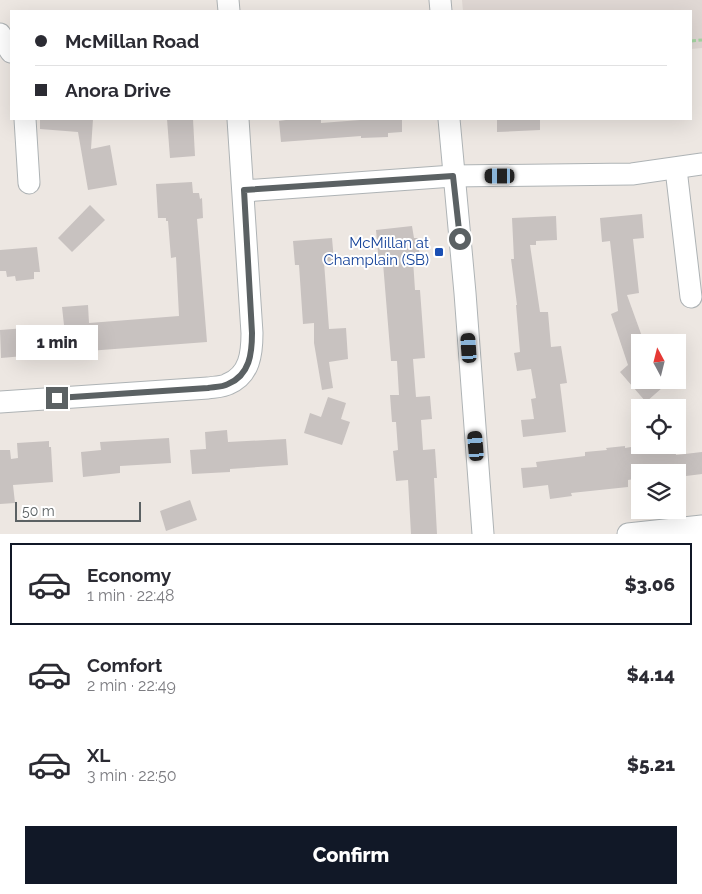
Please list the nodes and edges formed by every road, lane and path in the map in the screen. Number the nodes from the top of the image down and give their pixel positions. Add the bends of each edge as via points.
1 (0, 34) edge
2 (10, 50) edge
3 (25, 120) edge
4 (238, 120) edge
5 (449, 120) edge
6 (702, 164) edge
7 (676, 169) junction
8 (453, 176) junction
9 (30, 183) dead end
10 (244, 190) junction
11 (691, 297) dead end
12 (0, 402) edge
13 (702, 526) edge
14 (483, 534) edge
15 (628, 534) edge

1 - 2 street
3 - 9 street
4 - 10 street
5 - 8 street
6 - 7 street
7 - 8 street via 632,174
7 - 11 street
8 - 10 street
8 - 14 street
10 - 12 street via 252,333 252,355 245,372 228,384 208,388
13 - 15 street

